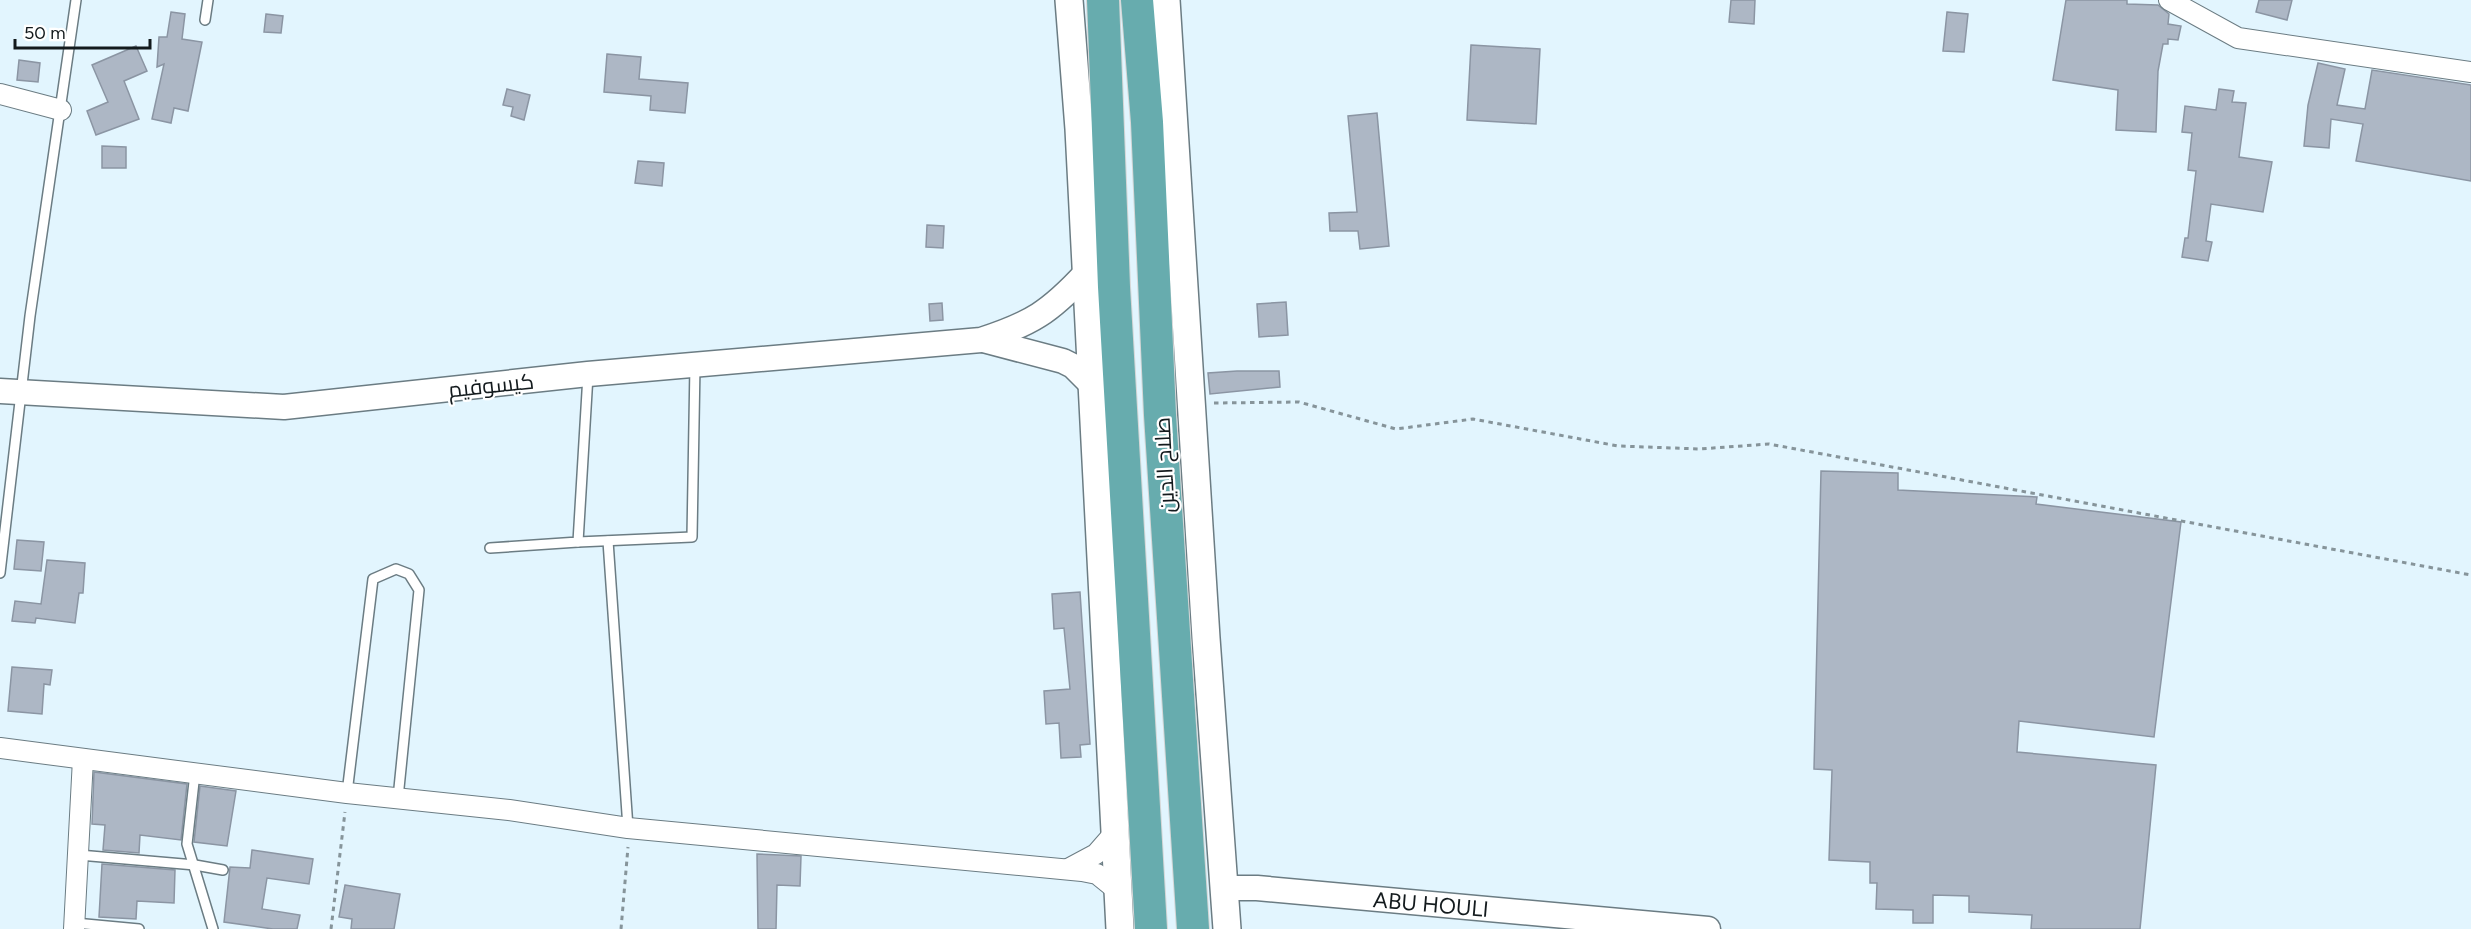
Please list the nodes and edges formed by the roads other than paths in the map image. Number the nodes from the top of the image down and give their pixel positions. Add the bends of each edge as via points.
1 (76, 0) edge
2 (207, 0) edge
3 (1069, 0) edge
4 (1103, 0) edge
5 (1137, 0) edge
6 (1166, 0) edge
7 (2169, 0) edge
8 (205, 20) dead end
9 (2471, 72) edge
10 (0, 94) edge
11 (61, 110) junction
12 (1086, 273) junction
13 (981, 340) junction
14 (695, 365) junction
15 (588, 374) junction
16 (1091, 384) junction
17 (10, 392) edge
18 (608, 541) junction
19 (578, 542) junction
20 (490, 548) dead end
21 (0, 573) edge
22 (0, 747) edge
23 (83, 759) junction
24 (195, 773) junction
25 (347, 793) junction
26 (399, 798) junction
27 (628, 828) junction
28 (1117, 830) junction
29 (79, 855) junction
30 (195, 865) junction
31 (1068, 869) junction
32 (223, 870) dead end
33 (1226, 888) junction
34 (1118, 891) junction
35 (75, 926) edge
36 (139, 929) edge
37 (213, 929) edge
38 (1120, 929) edge
39 (1151, 929) edge
40 (1193, 929) edge
41 (1227, 929) edge
42 (1708, 929) edge

1 - 11 lane
2 - 8 lane
3 - 12 main road
4 - 39 highway, صلاح الدين via 1114,286
5 - 40 highway, صلاح الدين
6 - 33 main road
7 - 9 street via 2238,38
10 - 11 street
11 - 17 lane
12 - 13 street, كيسوفيم via 1047,312 1020,327
12 - 16 main road
13 - 14 street, كيسوفيم
13 - 16 street, كيسوفيم via 1063,361
14 - 15 street, كيسوفيم
14 - 18 lane via 692,537
15 - 17 street, كيسوفيم via 284,407
15 - 19 lane
16 - 28 main road
17 - 21 lane
18 - 19 lane
18 - 27 lane
19 - 20 lane
22 - 23 street
23 - 24 street
23 - 29 street
24 - 25 street
24 - 30 lane via 187,844
25 - 26 street
25 - 26 lane via 373,579 396,569 409,574 418,590
26 - 27 street
27 - 31 street
28 - 31 street via 1096,854
28 - 34 main road
29 - 30 lane
29 - 35 street
30 - 32 lane
30 - 37 lane
31 - 34 street via 1097,874
33 - 41 main road
33 - 42 street, ABU HOULI
34 - 38 main road
35 - 36 lane

